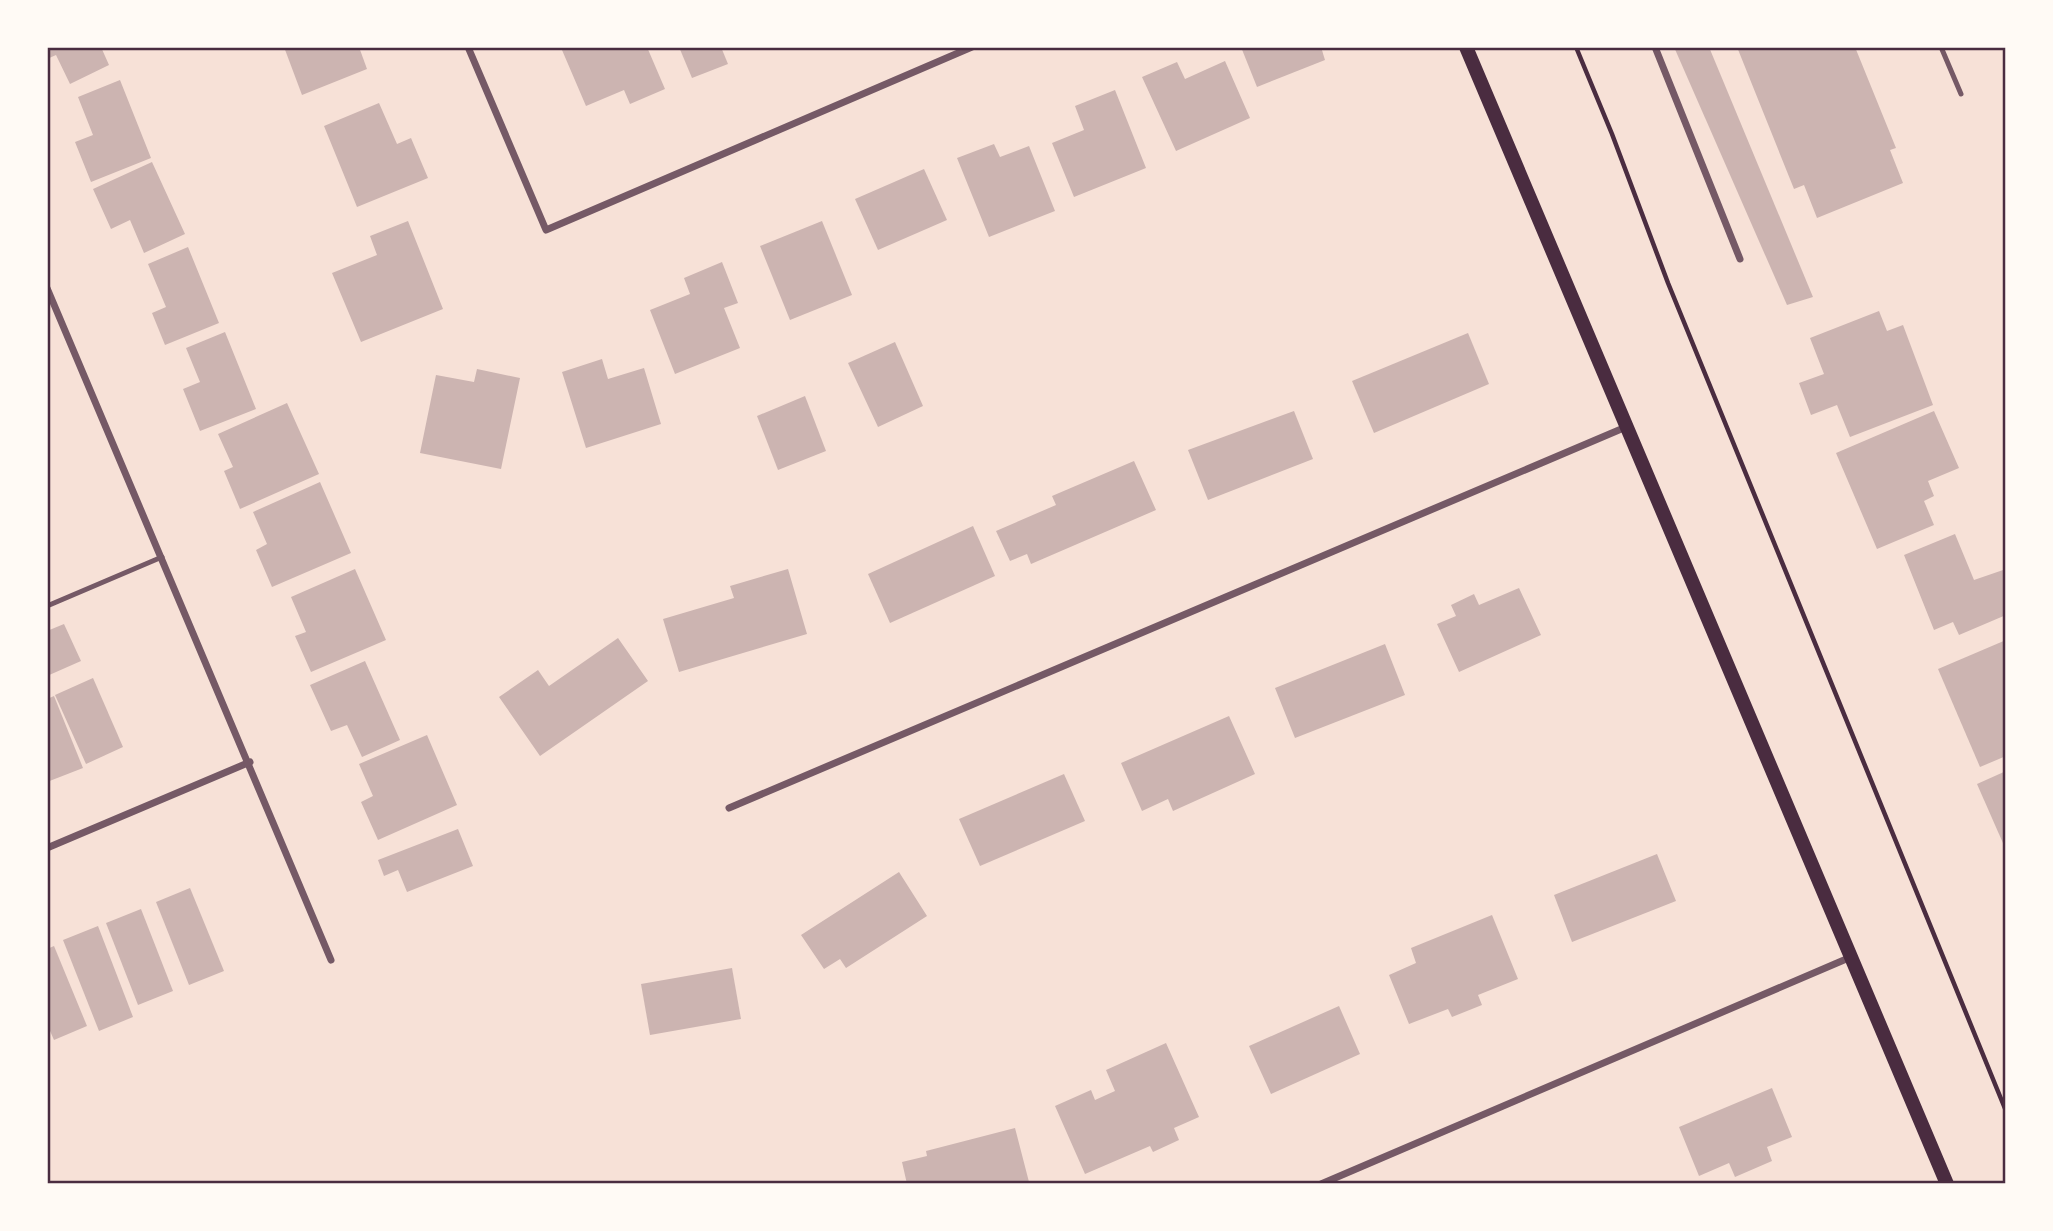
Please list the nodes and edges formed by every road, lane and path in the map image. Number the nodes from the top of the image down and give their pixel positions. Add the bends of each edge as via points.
1 (468, 47) edge
2 (972, 47) edge
3 (1466, 47) edge
4 (1576, 47) edge
5 (1655, 47) edge
6 (1941, 47) edge
7 (1961, 94) dead end
8 (1740, 259) dead end
9 (47, 288) edge
10 (1626, 427) junction
11 (162, 557) junction
12 (47, 606) edge
13 (250, 762) junction
14 (729, 808) dead end
15 (47, 848) edge
16 (1852, 957) junction
17 (331, 960) dead end
18 (2006, 1111) edge
19 (1321, 1184) edge
20 (1947, 1184) edge

1 - 2 street via 546,230
3 - 10 main road
4 - 18 path
5 - 8 street
6 - 7 lane
9 - 11 street
10 - 14 street
10 - 16 main road
11 - 12 lane
11 - 13 street
13 - 15 street
13 - 17 street
16 - 19 street
16 - 20 main road

